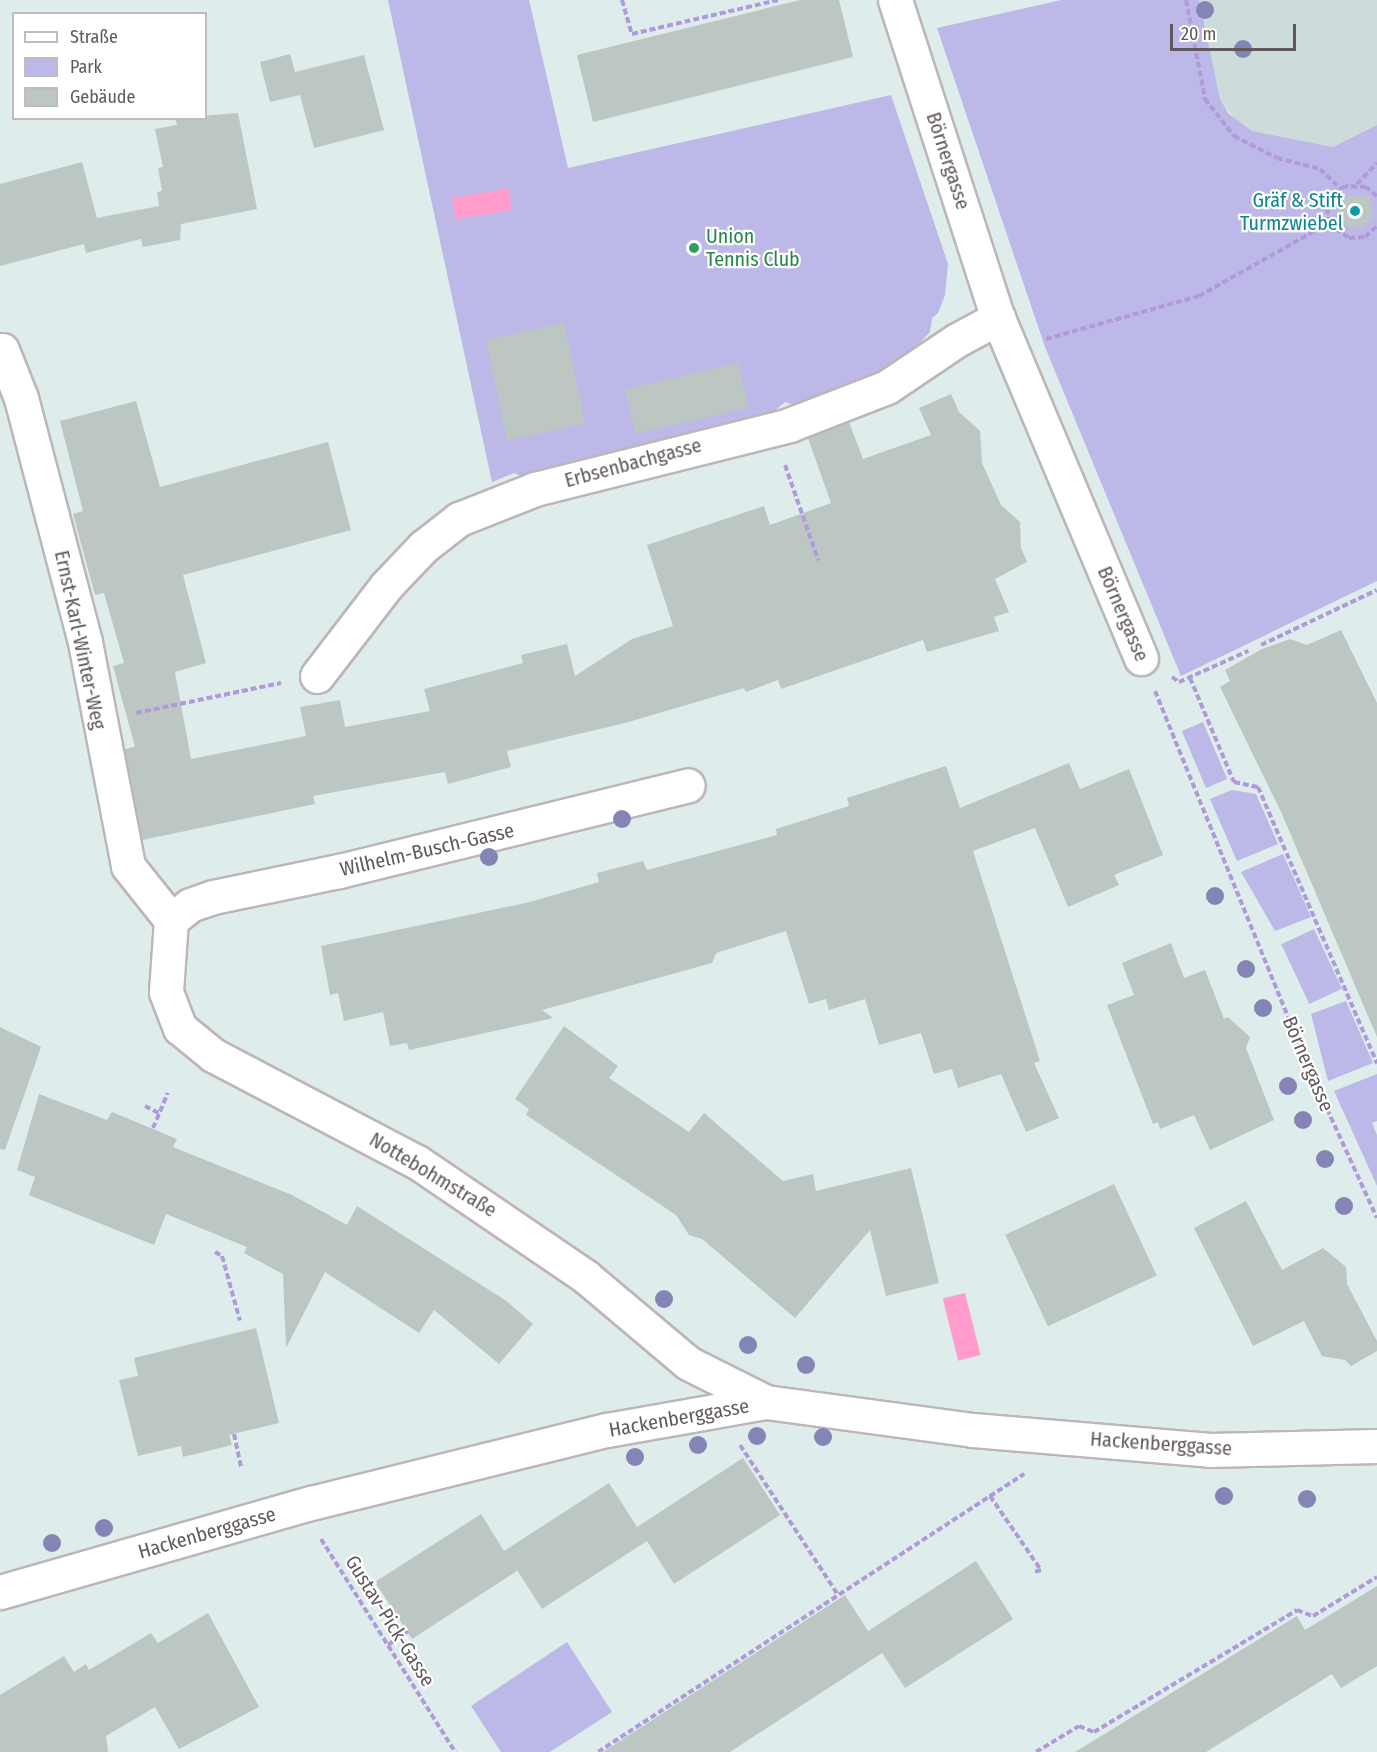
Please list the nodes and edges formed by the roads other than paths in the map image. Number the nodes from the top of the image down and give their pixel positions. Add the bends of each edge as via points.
1 (895, 0) edge
2 (998, 318) junction
3 (2, 350) dead end
4 (1141, 658) road end
5 (317, 676) road end
6 (688, 785) dead end
7 (171, 920) junction
8 (766, 1402) junction
9 (1377, 1446) edge
10 (0, 1592) edge

1 - 2 street, Börnergasse
2 - 4 street, Börnergasse
2 - 5 street, Erbsenbachgasse via 887,387 773,428 509,498 459,519 423,547 386,586
3 - 7 street, Ernst-Karl-Winter-Weg via 21,398 82,631 128,866
6 - 7 street, Wilhelm-Busch-Gasse via 339,871 213,897 190,905
7 - 8 street, Nottebohmstraße via 166,992 180,1028 188,1035 213,1055 417,1162 586,1277 688,1363
8 - 9 street, Hackenberggasse via 973,1430 1210,1450
8 - 10 street, Hackenberggasse via 607,1430 300,1506

